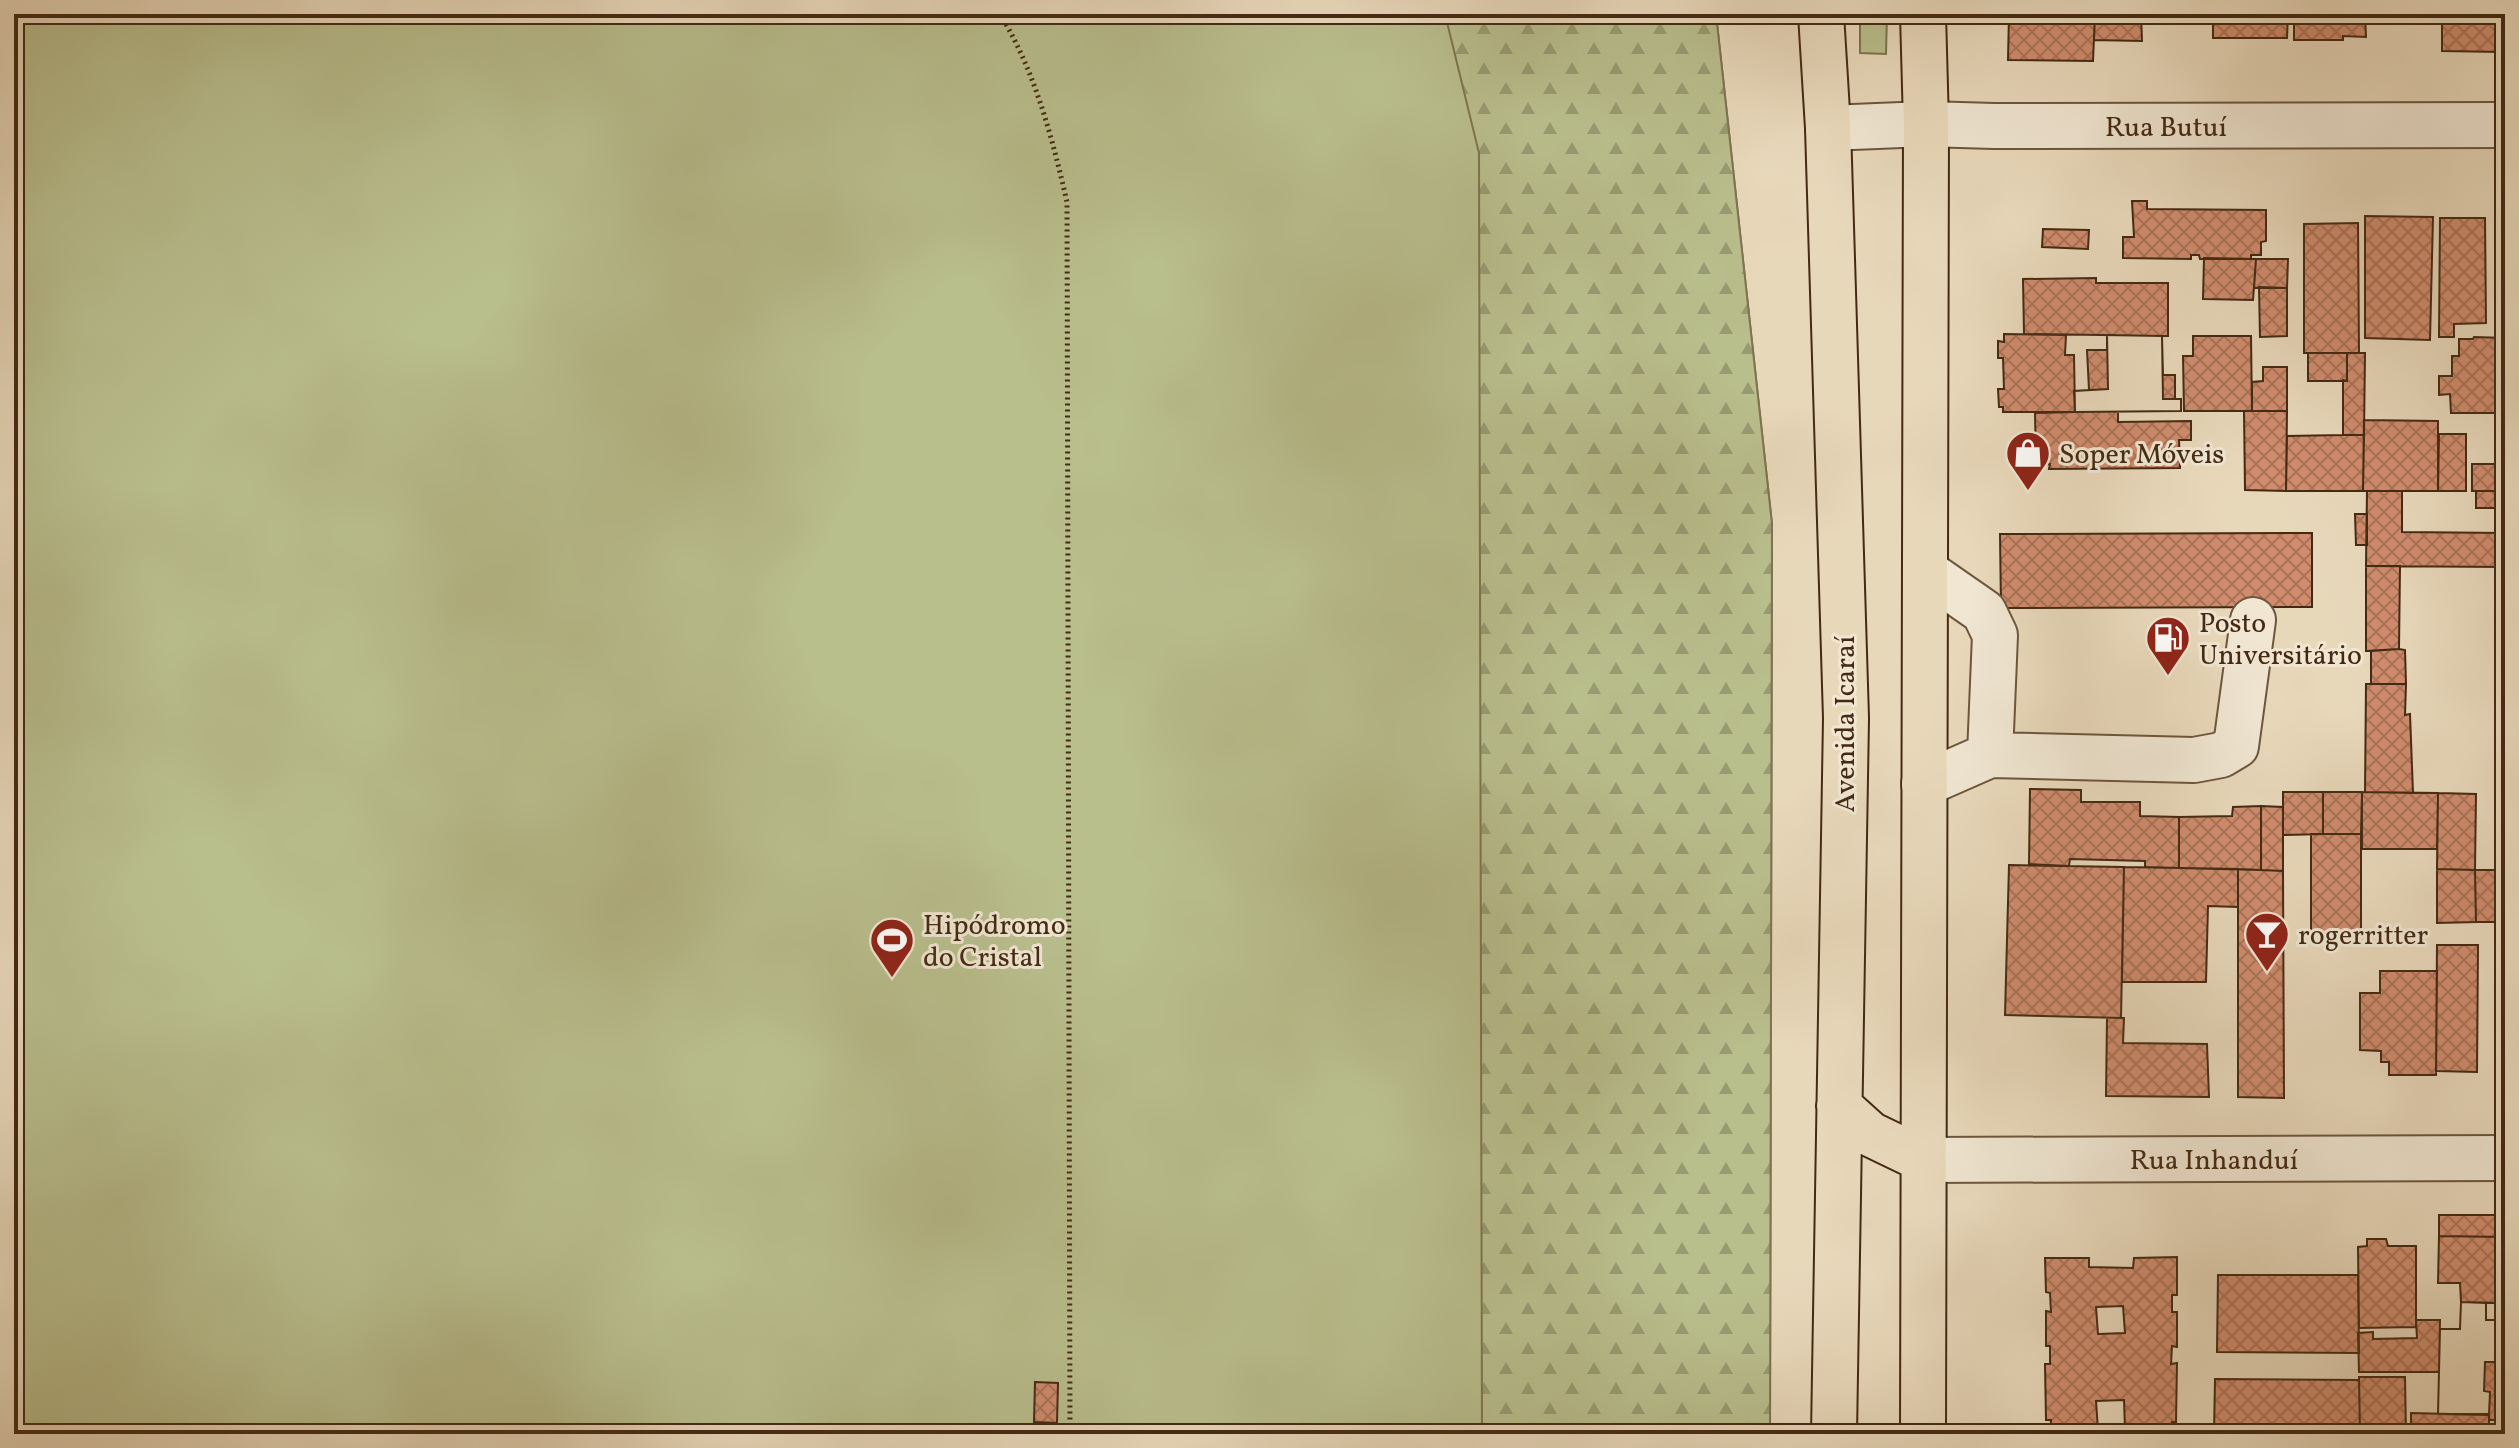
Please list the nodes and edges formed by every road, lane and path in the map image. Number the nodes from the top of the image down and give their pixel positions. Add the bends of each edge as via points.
1 (1000, 14) edge
2 (1821, 14) edge
3 (1923, 14) edge
4 (1926, 124) junction
5 (2505, 125) edge
6 (1828, 128) junction
7 (1925, 571) junction
8 (2253, 620) dead end
9 (1990, 755) junction
10 (1924, 784) junction
11 (1839, 1106) junction
12 (2505, 1158) edge
13 (1924, 1160) junction
14 (1070, 1434) edge
15 (1834, 1434) edge
16 (1923, 1434) edge

1 - 14 path via 1032,80 1067,202
2 - 6 main road, Avenida Icaraí
3 - 4 main road
4 - 5 street, Rua Butuí
4 - 6 street, Rua Butuí
4 - 7 main road
6 - 11 main road, Avenida Icaraí via 1846,718
7 - 9 street via 1984,612 1995,635
7 - 10 main road
8 - 9 street via 2236,746 2221,755 2194,760
9 - 10 street
10 - 13 main road
11 - 13 main road via 1870,1134
11 - 15 main road, Avenida Icaraí
12 - 13 street, Rua Inhanduí
13 - 16 main road

